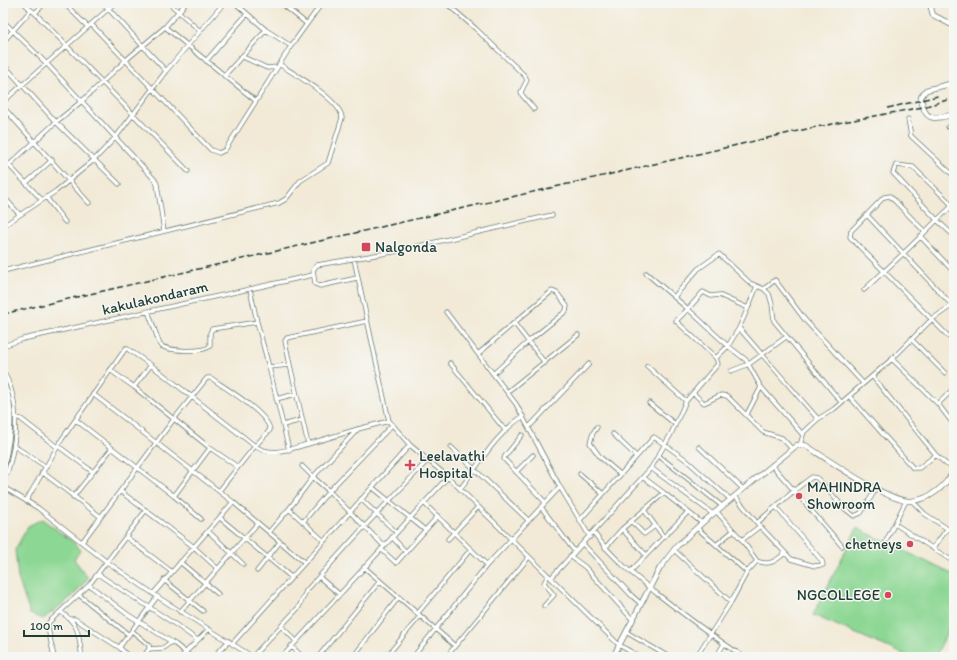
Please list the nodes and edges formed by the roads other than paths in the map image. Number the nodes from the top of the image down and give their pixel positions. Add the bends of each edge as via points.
1 (24, 3) edge
2 (45, 3) edge
3 (64, 3) edge
4 (103, 3) edge
5 (115, 3) edge
6 (169, 3) edge
7 (186, 3) edge
8 (224, 3) edge
9 (235, 3) edge
10 (282, 3) edge
11 (322, 3) edge
12 (446, 3) edge
13 (933, 3) edge
14 (108, 8) junction
15 (31, 10) junction
16 (178, 12) junction
17 (35, 13) junction
18 (247, 14) junction
19 (3, 21) edge
20 (307, 24) junction
21 (90, 26) junction
22 (954, 26) edge
23 (165, 27) junction
24 (266, 30) junction
25 (200, 31) junction
26 (14, 32) junction
27 (3, 42) edge
28 (66, 45) junction
29 (187, 46) junction
30 (291, 46) junction
31 (143, 47) junction
32 (243, 57) junction
33 (126, 60) junction
34 (206, 61) junction
35 (3, 64) edge
36 (47, 64) junction
37 (278, 65) junction
38 (166, 71) junction
39 (224, 76) junction
40 (102, 83) junction
41 (954, 83) edge
42 (22, 84) junction
43 (152, 89) junction
44 (82, 101) junction
45 (256, 101) junction
46 (3, 102) edge
47 (3, 107) edge
48 (534, 109) dead end
49 (133, 113) junction
50 (954, 114) edge
51 (908, 119) dead end
52 (56, 122) junction
53 (954, 126) edge
54 (948, 127) dead end
55 (116, 137) junction
56 (35, 142) junction
57 (3, 159) edge
58 (52, 160) junction
59 (94, 160) junction
60 (9, 165) junction
61 (188, 171) dead end
62 (954, 176) edge
63 (68, 181) junction
64 (26, 183) junction
65 (119, 184) dead end
66 (3, 196) edge
67 (46, 197) junction
68 (42, 200) junction
69 (89, 203) dead end
70 (19, 214) junction
71 (552, 214) dead end
72 (867, 215) junction
73 (937, 220) junction
74 (65, 222) dead end
75 (3, 226) edge
76 (164, 231) junction
77 (925, 232) junction
78 (920, 236) junction
79 (954, 236) edge
80 (902, 253) junction
81 (354, 259) junction
82 (3, 271) edge
83 (884, 271) junction
84 (646, 272) dead end
85 (954, 272) edge
86 (313, 275) junction
87 (357, 278) junction
88 (757, 286) junction
89 (250, 289) junction
90 (764, 289) junction
91 (864, 290) dead end
92 (674, 297) junction
93 (953, 305) edge
94 (748, 308) junction
95 (688, 309) junction
96 (148, 311) junction
97 (446, 312) dead end
98 (931, 320) junction
99 (367, 321) junction
100 (257, 322) junction
101 (514, 323) junction
102 (740, 328) junction
103 (578, 335) dead end
104 (786, 337) junction
105 (911, 339) junction
106 (529, 341) junction
107 (954, 342) edge
108 (3, 346) edge
109 (728, 346) junction
110 (478, 354) junction
111 (763, 355) junction
112 (716, 358) junction
113 (892, 359) junction
114 (546, 363) junction
115 (450, 364) dead end
116 (589, 364) dead end
117 (749, 364) junction
118 (151, 365) junction
119 (290, 365) junction
120 (647, 366) dead end
121 (269, 367) junction
122 (110, 370) junction
123 (3, 371) edge
124 (731, 371) dead end
125 (945, 373) dead end
126 (493, 374) junction
127 (872, 376) junction
128 (862, 382) junction
129 (3, 384) edge
130 (134, 387) junction
131 (761, 387) junction
132 (954, 388) edge
133 (507, 392) junction
134 (692, 393) junction
135 (93, 394) junction
136 (296, 394) junction
137 (192, 396) junction
138 (848, 396) junction
139 (276, 399) junction
140 (686, 401) junction
141 (841, 402) junction
142 (649, 403) dead end
143 (938, 404) junction
144 (3, 414) edge
145 (747, 414) junction
146 (524, 416) junction
147 (16, 417) junction
148 (174, 419) junction
149 (818, 419) junction
150 (76, 420) junction
151 (302, 420) junction
152 (391, 423) junction
153 (675, 424) junction
154 (283, 425) junction
155 (954, 425) edge
156 (529, 427) junction
157 (597, 427) dead end
158 (358, 429) junction
159 (505, 430) junction
160 (613, 434) dead end
161 (802, 434) junction
162 (522, 435) dead end
163 (3, 442) edge
164 (156, 442) junction
165 (308, 444) junction
166 (666, 444) junction
167 (410, 445) junction
168 (800, 445) junction
169 (14, 446) junction
170 (58, 446) junction
171 (255, 446) junction
172 (451, 447) dead end
173 (699, 447) dead end
174 (112, 448) junction
175 (210, 448) junction
176 (792, 449) junction
177 (289, 450) junction
178 (533, 454) dead end
179 (936, 455) junction
180 (636, 456) junction
181 (659, 456) junction
182 (428, 460) junction
183 (772, 465) junction
184 (3, 466) edge
185 (46, 466) junction
186 (302, 466) dead end
187 (138, 467) junction
188 (238, 467) junction
189 (954, 467) edge
190 (651, 468) junction
191 (475, 470) junction
192 (954, 470) edge
193 (193, 471) junction
194 (42, 472) junction
195 (93, 472) junction
196 (516, 472) junction
197 (580, 474) dead end
198 (620, 474) junction
199 (3, 477) edge
200 (313, 477) junction
201 (448, 477) junction
202 (644, 478) junction
203 (3, 487) edge
204 (372, 487) junction
205 (560, 487) junction
206 (460, 489) junction
207 (743, 489) junction
208 (876, 489) junction
209 (219, 490) junction
210 (794, 490) junction
211 (120, 491) junction
212 (329, 491) junction
213 (603, 494) junction
214 (664, 494) junction
215 (174, 496) junction
216 (73, 497) junction
217 (733, 497) junction
218 (361, 500) junction
219 (26, 501) junction
220 (390, 501) junction
221 (909, 501) junction
222 (233, 502) junction
223 (545, 502) junction
224 (424, 503) junction
225 (722, 506) junction
226 (478, 507) junction
227 (541, 507) junction
228 (776, 507) junction
229 (146, 510) junction
230 (289, 510) junction
231 (644, 510) junction
232 (688, 512) junction
233 (714, 512) junction
234 (376, 513) junction
235 (349, 514) junction
236 (438, 516) junction
237 (101, 517) junction
238 (410, 517) junction
239 (220, 518) junction
240 (201, 520) dead end
241 (528, 520) junction
242 (580, 520) junction
243 (631, 521) junction
244 (303, 522) junction
245 (258, 523) junction
246 (702, 523) junction
247 (895, 524) junction
248 (758, 525) junction
249 (655, 526) junction
250 (364, 527) junction
251 (697, 528) junction
252 (622, 529) junction
253 (947, 529) junction
254 (424, 530) junction
255 (208, 531) junction
256 (733, 531) junction
257 (269, 532) junction
258 (396, 532) junction
259 (455, 532) junction
260 (594, 533) junction
261 (954, 533) edge
262 (590, 536) junction
263 (663, 536) junction
264 (126, 537) junction
265 (392, 537) junction
266 (244, 538) junction
267 (448, 539) dead end
268 (511, 539) junction
269 (742, 540) junction
270 (324, 541) junction
271 (886, 541) dead end
272 (82, 542) junction
273 (280, 542) junction
274 (583, 544) junction
275 (716, 545) junction
276 (842, 546) dead end
277 (194, 547) junction
278 (382, 547) junction
279 (605, 548) junction
280 (933, 548) junction
281 (471, 549) junction
282 (674, 550) junction
283 (405, 551) junction
284 (575, 552) junction
285 (232, 553) junction
286 (785, 553) junction
287 (645, 554) junction
288 (267, 556) junction
289 (570, 556) junction
290 (529, 557) junction
291 (107, 562) junction
292 (180, 562) junction
293 (304, 562) junction
294 (757, 562) junction
295 (954, 562) edge
296 (243, 564) dead end
297 (488, 565) junction
298 (364, 568) junction
299 (218, 569) junction
300 (257, 571) dead end
301 (631, 571) junction
302 (172, 572) junction
303 (747, 572) junction
304 (98, 574) junction
305 (291, 577) junction
306 (319, 577) junction
307 (550, 577) junction
308 (164, 580) junction
309 (380, 581) junction
310 (205, 583) junction
311 (89, 585) junction
312 (649, 587) junction
313 (153, 594) junction
314 (218, 594) dead end
315 (339, 594) junction
316 (79, 595) junction
317 (157, 597) junction
318 (398, 598) junction
319 (190, 601) junction
320 (731, 602) junction
321 (640, 603) junction
322 (544, 606) dead end
323 (150, 608) junction
324 (203, 611) dead end
325 (61, 612) junction
326 (180, 612) junction
327 (418, 615) junction
328 (70, 619) junction
329 (632, 619) junction
330 (138, 622) junction
331 (281, 626) junction
332 (209, 629) junction
333 (435, 629) junction
334 (132, 631) junction
335 (626, 632) junction
336 (709, 634) junction
337 (129, 635) junction
338 (197, 640) junction
339 (296, 641) junction
340 (171, 642) junction
341 (230, 643) junction
342 (724, 644) junction
343 (619, 645) junction
344 (291, 646) junction
345 (455, 646) junction
346 (120, 648) junction
347 (149, 649) junction
348 (186, 652) junction
349 (127, 655) junction
350 (54, 657) edge
351 (82, 657) edge
352 (115, 657) edge
353 (132, 657) edge
354 (143, 657) edge
355 (181, 657) edge
356 (191, 657) edge
357 (213, 657) edge
358 (253, 657) edge
359 (282, 657) edge
360 (303, 657) edge
361 (318, 657) edge
362 (353, 657) edge
363 (386, 657) edge
364 (413, 657) edge
365 (446, 657) edge
366 (613, 657) edge
367 (640, 657) edge
368 (669, 657) edge
369 (696, 657) edge
370 (716, 657) edge
371 (744, 657) edge

1 - 15 street
2 - 17 street
3 - 21 street
4 - 14 street
5 - 14 street
6 - 16 street
7 - 16 street
8 - 25 street
9 - 18 street
10 - 20 street
11 - 20 street
12 - 48 street via 525,76 521,92
13 - 22 street via 933,15
14 - 21 street
14 - 31 street
15 - 17 street
15 - 26 street
16 - 23 street
16 - 25 street
17 - 28 street
18 - 24 street
18 - 34 street
19 - 26 street
20 - 30 street
21 - 28 street
21 - 33 street
23 - 29 street
23 - 31 street
24 - 30 street
24 - 32 street
25 - 29 street
26 - 27 street
26 - 36 street
28 - 36 street
28 - 40 street
29 - 34 street
29 - 38 street
30 - 37 street
31 - 33 street
31 - 38 street
32 - 37 street via 267,68
32 - 39 street
33 - 40 street
33 - 43 street
34 - 39 street
35 - 42 street
36 - 42 street
36 - 44 street
37 - 45 street
37 - 76 street via 314,87 342,114 328,163 300,181 286,199 279,203
38 - 43 street
39 - 45 street
40 - 44 street
40 - 49 street
41 - 50 street via 926,90 921,97 924,112 928,116 936,119
42 - 46 street
42 - 52 street
43 - 45 street via 215,153 225,150
43 - 49 street
44 - 52 street
44 - 55 street
47 - 56 street
49 - 55 street
49 - 61 street
51 - 62 street via 911,136
52 - 56 street
52 - 59 street
53 - 54 street
55 - 59 street
55 - 76 street via 157,184
56 - 58 street
56 - 60 street
57 - 60 street
58 - 63 street
58 - 64 street
59 - 63 street
59 - 65 street
60 - 64 street
63 - 67 street
63 - 69 street
64 - 68 street
66 - 70 street
67 - 68 street
67 - 74 street
68 - 70 street
70 - 75 street
71 - 81 street
72 - 77 street via 884,197 890,196
72 - 80 street
72 - 83 street via 851,231 850,237
73 - 73 street via 893,173 896,165 913,167 952,206
73 - 77 street
73 - 79 street
76 - 82 street
77 - 78 street
78 - 80 street
78 - 85 street
80 - 83 street
80 - 93 street
81 - 86 street via 317,266 313,270
81 - 87 street
83 - 91 street
83 - 98 street
84 - 92 street
86 - 87 street via 316,284 320,286
86 - 89 street, kakulakondaram
87 - 99 street
88 - 90 street
88 - 92 street via 750,283 719,254 698,269
88 - 94 street
89 - 96 street, kakulakondaram
89 - 100 street
90 - 104 street via 769,294 774,321
90 - 128 street via 775,280 805,320
92 - 95 street
93 - 98 street
94 - 95 street via 719,295 710,296 703,292
94 - 102 street
95 - 109 street
95 - 112 street via 676,321
96 - 100 street via 160,345 178,350 204,350 210,346 212,329
96 - 108 street, kakulakondaram via 23,339
97 - 110 street
98 - 105 street
98 - 107 street
99 - 119 street via 287,338 285,342
99 - 152 street
100 - 121 street
101 - 106 street
101 - 106 street via 549,292 554,292 560,297 567,306 566,311
101 - 110 street
102 - 109 street
102 - 111 street
103 - 114 street
104 - 111 street
104 - 141 street
105 - 113 street
105 - 125 street
106 - 114 street
106 - 126 street
109 - 112 street
109 - 117 street
110 - 126 street
111 - 117 street
111 - 149 street
112 - 134 street via 717,366
113 - 127 street
113 - 143 street
114 - 133 street
115 - 159 street
116 - 156 street
117 - 124 street
117 - 131 street
118 - 122 street via 126,348
118 - 130 street
118 - 137 street
119 - 121 street
119 - 136 street
120 - 140 street
121 - 139 street
122 - 130 street
122 - 135 street
123 - 147 street
126 - 133 street
127 - 128 street
127 - 179 street
128 - 138 street
129 - 184 highway via 10,414 8,444
130 - 148 street
131 - 145 street
131 - 161 street
132 - 143 street
133 - 146 street
134 - 140 street
134 - 145 street via 704,403 723,394
135 - 150 street
135 - 164 street
136 - 139 street
136 - 151 street
137 - 148 street
137 - 171 street
137 - 171 street via 208,378 257,412 266,420 270,430
138 - 141 street
138 - 179 street via 913,468 919,468
139 - 154 street
140 - 153 street
141 - 149 street
142 - 153 street
143 - 155 street
144 - 163 street
145 - 176 street via 763,432 782,438
146 - 156 street
146 - 159 street
147 - 169 street
147 - 170 street
148 - 164 street
148 - 175 street
149 - 161 street
150 - 170 street
150 - 174 street
151 - 154 street
151 - 165 street
152 - 158 street
152 - 167 street
152 - 212 street
153 - 166 street
154 - 177 street
156 - 205 street
157 - 198 street via 590,443 600,457
158 - 165 street
158 - 200 street
159 - 191 street
160 - 180 street
161 - 168 street
162 - 196 street via 504,457
164 - 187 street
164 - 193 street
165 - 177 street
166 - 180 street via 655,437 652,438
166 - 181 street
166 - 217 street
167 - 182 street
167 - 204 street
168 - 176 street
168 - 208 street via 805,445
169 - 185 street
169 - 199 street via 7,474
170 - 185 street
170 - 195 street
171 - 177 street via 266,452
171 - 188 street
172 - 191 street
173 - 207 street
174 - 187 street
174 - 195 street
175 - 188 street
175 - 193 street
176 - 183 street
178 - 196 street
179 - 189 street
180 - 198 street
181 - 190 street
181 - 225 street
182 - 201 street
182 - 220 street
183 - 207 street
183 - 210 street
185 - 194 street
186 - 200 street
187 - 211 street
187 - 215 street
188 - 209 street
190 - 202 street
190 - 233 street
191 - 206 street
191 - 241 street
192 - 221 street via 941,489 921,499
193 - 209 street
193 - 215 street
194 - 216 street
194 - 219 street
195 - 216 street
196 - 223 street
197 - 213 street
198 - 213 street
200 - 212 street
200 - 230 street
201 - 206 street
201 - 224 street
202 - 214 street
202 - 260 street
203 - 219 street
204 - 218 street
204 - 220 street
205 - 223 street
205 - 242 street
206 - 226 street
207 - 217 street
208 - 210 street via 861,513 854,516 815,477
208 - 221 street via 894,498
209 - 222 street
210 - 228 street
210 - 276 street
211 - 229 street
211 - 237 street
212 - 235 street
212 - 244 street
213 - 242 street
214 - 231 street
214 - 232 street
215 - 240 street
216 - 237 street
217 - 225 street
217 - 248 street
218 - 234 street
218 - 235 street
219 - 272 street
220 - 234 street
220 - 238 street
221 - 247 street
221 - 253 street
222 - 239 street
222 - 245 street
223 - 227 street
224 - 236 street
224 - 238 street
225 - 233 street
226 - 259 street
226 - 268 street
227 - 241 street
227 - 284 street
228 - 248 street
228 - 286 street via 824,564 818,567 800,563
229 - 264 street
229 - 277 street
230 - 244 street
230 - 257 street
231 - 243 street
231 - 249 street
232 - 246 street
232 - 263 street
233 - 246 street
233 - 256 street
234 - 250 street
234 - 258 street
235 - 250 street
235 - 270 street
236 - 254 street
236 - 259 street
237 - 272 street
238 - 254 street
238 - 258 street
239 - 255 street
239 - 266 street
241 - 268 street
242 - 262 street
243 - 249 street via 644,534
243 - 252 street
244 - 270 street
245 - 257 street
245 - 266 street
246 - 251 street
247 - 271 street
247 - 280 street
248 - 269 street
248 - 286 street
249 - 263 street
250 - 278 street
250 - 306 street
251 - 275 street
251 - 282 street
252 - 279 street
252 - 287 street
253 - 261 street
253 - 280 street
254 - 283 street
255 - 277 street
255 - 285 street
256 - 269 street
256 - 275 street
257 - 273 street
258 - 265 street
259 - 267 street
259 - 281 street
260 - 262 street
260 - 279 street
262 - 274 street
263 - 287 street
264 - 291 street
264 - 302 street
265 - 278 street
265 - 283 street
266 - 285 street
266 - 288 street
268 - 290 street
268 - 297 street
269 - 294 street
270 - 293 street
272 - 291 street
273 - 288 street
273 - 293 street
274 - 284 street
274 - 321 street
275 - 303 street
277 - 292 street
277 - 299 street
278 - 283 street via 396,563
278 - 298 street
279 - 301 street
280 - 295 street
281 - 297 street
281 - 327 street
282 - 312 street
282 - 320 street
284 - 289 street
285 - 296 street
285 - 299 street
286 - 294 street via 772,563
287 - 301 street
288 - 300 street
288 - 305 street
289 - 307 street
289 - 329 street via 585,567
290 - 307 street
290 - 345 street
291 - 304 street
291 - 313 street
292 - 302 street
292 - 310 street
293 - 305 street
294 - 303 street
297 - 333 street
298 - 309 street
298 - 315 street
299 - 310 street
301 - 312 street
302 - 308 street
303 - 320 street
304 - 311 street
304 - 323 street
305 - 341 street
306 - 315 street
306 - 331 street via 304,594 299,607
307 - 322 street via 544,583 554,595
307 - 343 street
308 - 313 street
308 - 319 street
309 - 318 street
309 - 361 street
310 - 314 street
310 - 319 street
311 - 316 street
311 - 330 street
312 - 321 street
312 - 336 street
313 - 317 street
315 - 339 street
316 - 325 street
316 - 337 street
317 - 323 street
317 - 326 street
318 - 327 street
318 - 362 street
319 - 324 street
319 - 326 street
320 - 336 street
321 - 329 street
323 - 330 street
323 - 338 street
325 - 328 street
325 - 350 street via 48,624
326 - 332 street
327 - 333 street
327 - 363 street
328 - 346 street via 75,619
328 - 351 street via 77,627
329 - 335 street
330 - 334 street
330 - 340 street
331 - 339 street
331 - 358 street
332 - 338 street
332 - 341 street
333 - 345 street
333 - 364 street
334 - 337 street
334 - 347 street via 149,645
335 - 343 street
335 - 368 street
336 - 342 street
336 - 369 street
337 - 346 street
338 - 348 street
339 - 344 street
340 - 347 street via 163,648
340 - 348 street
341 - 357 street
341 - 358 street
342 - 370 street
342 - 371 street
343 - 366 street
343 - 367 street
344 - 359 street
344 - 360 street
345 - 365 street
346 - 349 street
347 - 354 street
348 - 355 street
348 - 356 street
349 - 352 street
349 - 353 street

